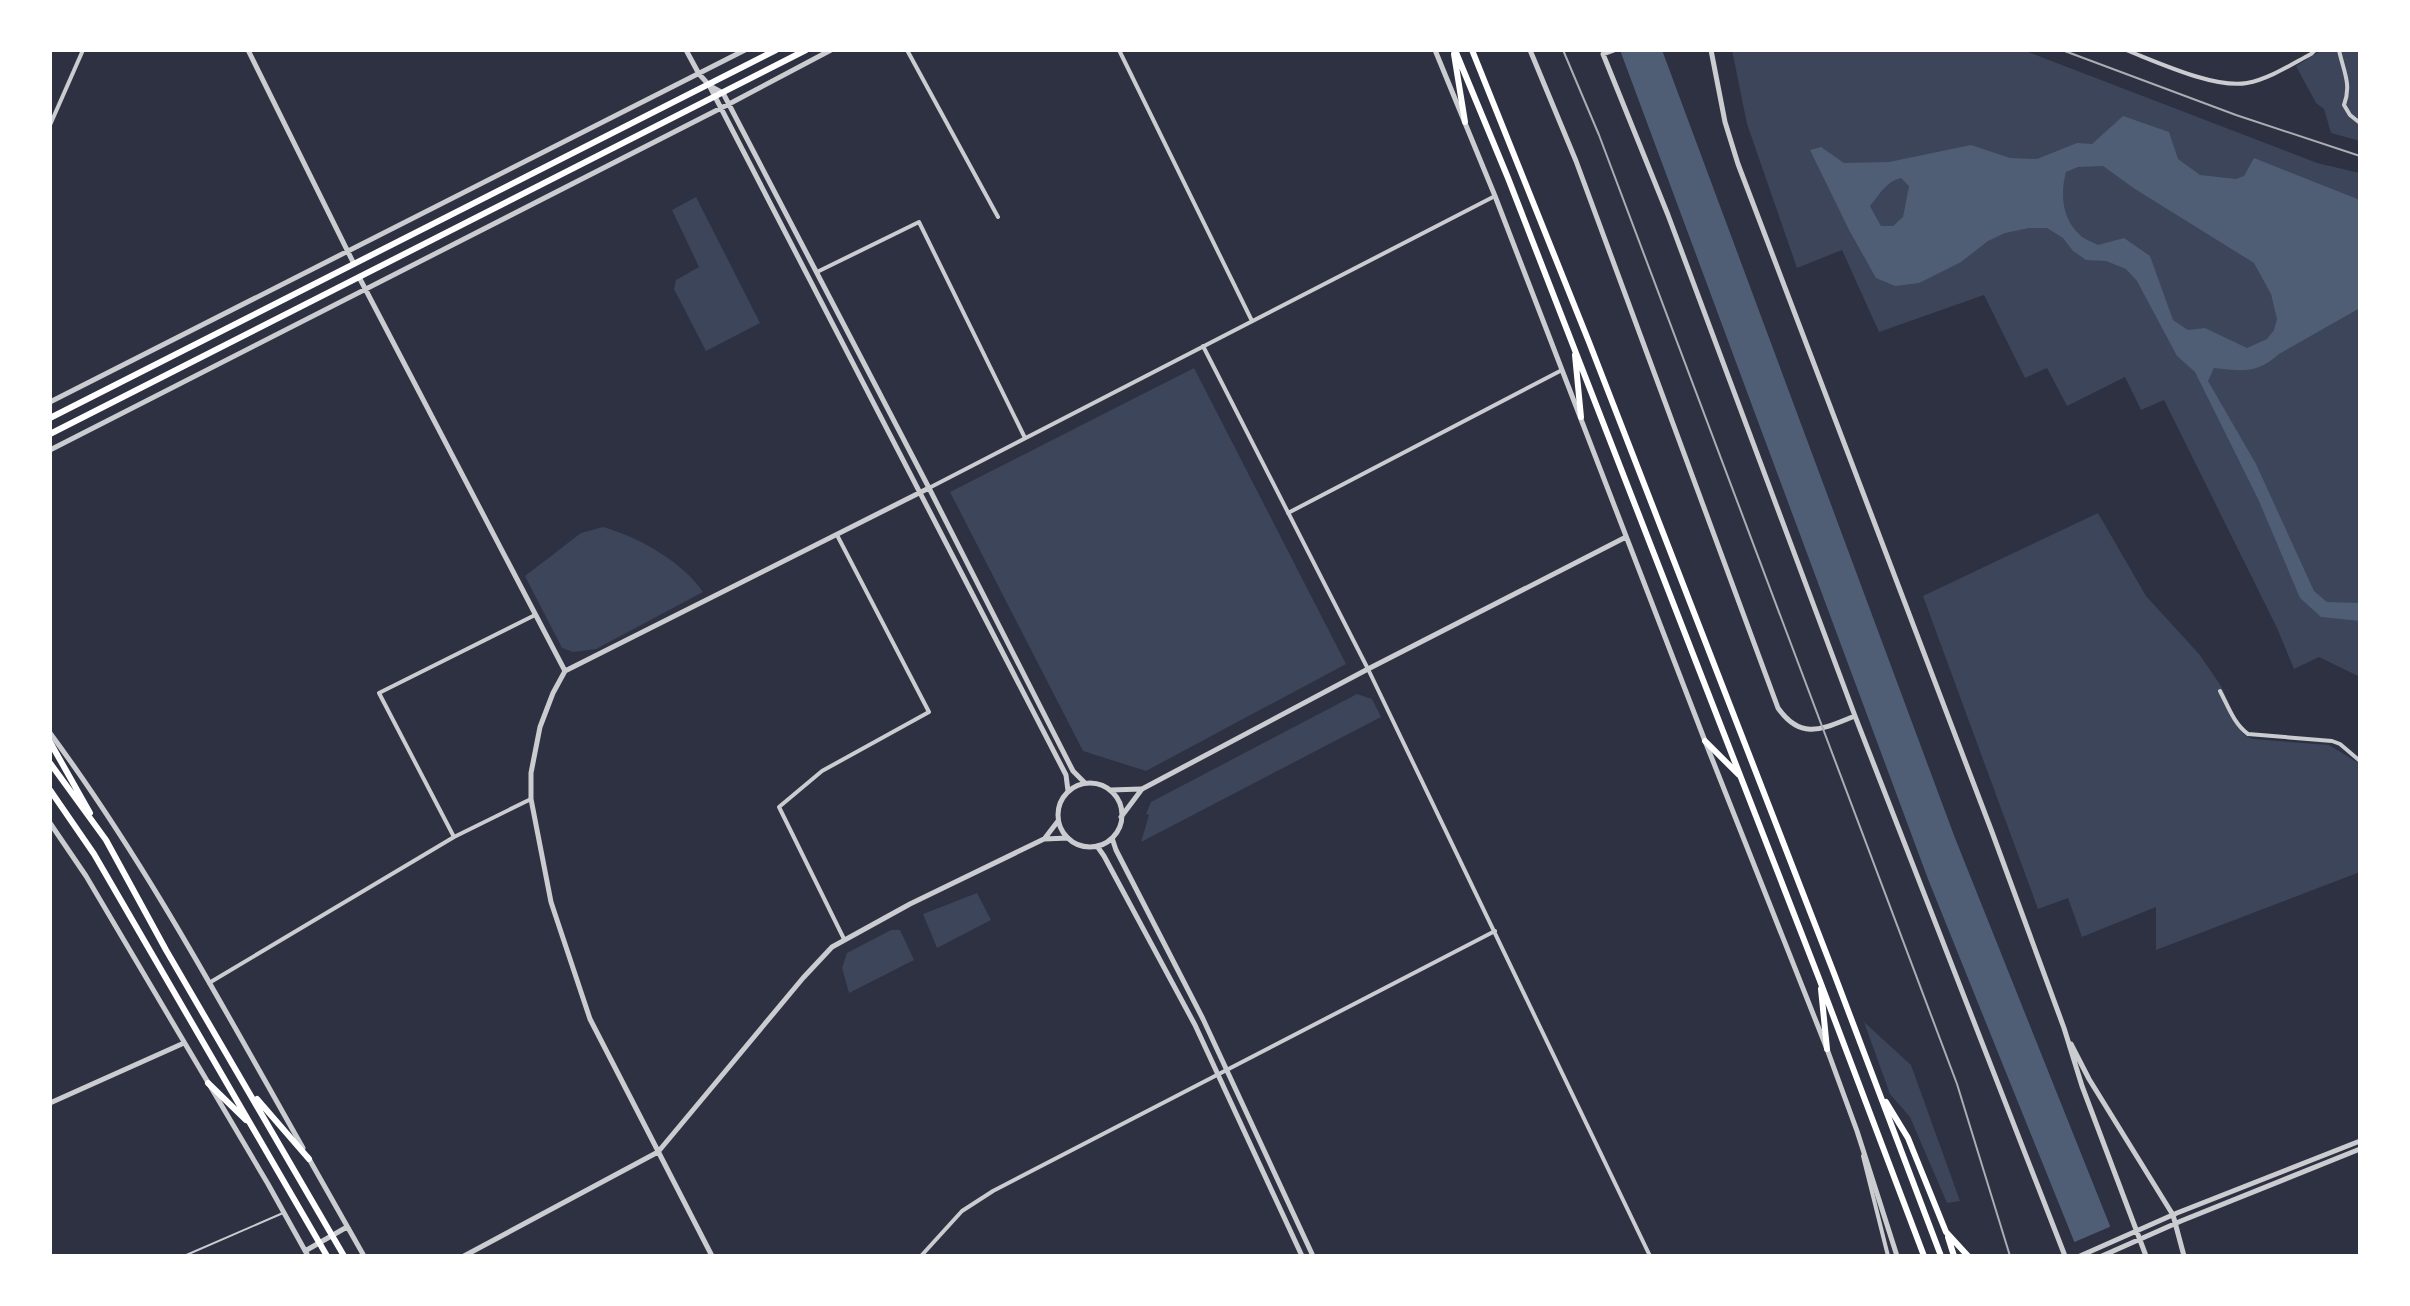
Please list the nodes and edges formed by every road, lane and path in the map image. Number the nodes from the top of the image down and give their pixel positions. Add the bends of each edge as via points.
1 (83, 50) edge
2 (249, 50) edge
3 (686, 50) edge
4 (745, 50) edge
5 (776, 50) edge
6 (806, 50) edge
7 (831, 50) edge
8 (907, 50) edge
9 (1119, 50) edge
10 (1435, 50) edge
11 (1454, 50) edge
12 (1472, 50) edge
13 (1530, 50) edge
14 (1614, 50) edge
15 (1711, 50) edge
16 (2126, 50) edge
17 (2315, 50) edge
18 (2339, 50) edge
19 (1602, 52) edge
20 (699, 74) junction
21 (709, 85) junction
22 (723, 93) junction
23 (715, 97) junction
24 (729, 104) junction
25 (721, 108) junction
26 (1465, 122) junction
27 (2360, 123) edge
28 (50, 125) edge
29 (1495, 196) junction
30 (998, 217) dead end
31 (348, 252) junction
32 (355, 265) junction
33 (816, 273) junction
34 (359, 277) junction
35 (365, 289) junction
36 (1252, 321) junction
37 (1203, 346) junction
38 (1574, 347) junction
39 (120, 367) junction
40 (1562, 370) junction
41 (136, 375) junction
42 (50, 402) edge
43 (1581, 417) junction
44 (50, 418) edge
45 (50, 434) edge
46 (1025, 438) junction
47 (50, 450) edge
48 (929, 488) junction
49 (921, 492) junction
50 (1288, 513) junction
51 (837, 535) junction
52 (1626, 537) junction
53 (535, 615) junction
54 (1368, 669) junction
55 (565, 671) junction
56 (2220, 691) dead end
57 (1855, 716) junction
58 (50, 733) edge
59 (1705, 741) junction
60 (50, 742) edge
61 (2360, 761) edge
62 (50, 763) edge
63 (1741, 777) junction
64 (1085, 783) junction
65 (1142, 789) junction
66 (50, 790) edge
67 (1110, 790) junction
68 (1068, 791) junction
69 (531, 799) junction
70 (1121, 817) junction
71 (1058, 820) junction
72 (50, 823) edge
73 (454, 837) junction
74 (1068, 838) junction
75 (1112, 838) junction
76 (1044, 839) junction
77 (106, 840) junction
78 (1097, 846) junction
79 (1495, 931) junction
80 (844, 939) junction
81 (1820, 981) junction
82 (209, 983) junction
83 (2064, 1028) junction
84 (184, 1043) junction
85 (1827, 1049) junction
86 (1227, 1070) junction
87 (1219, 1074) junction
88 (208, 1083) junction
89 (246, 1087) junction
90 (1877, 1088) junction
91 (50, 1103) edge
92 (251, 1125) junction
93 (1857, 1131) junction
94 (2360, 1141) edge
95 (2360, 1149) edge
96 (658, 1152) junction
97 (309, 1159) junction
98 (284, 1213) junction
99 (2173, 1215) junction
100 (2176, 1223) junction
101 (347, 1227) junction
102 (1946, 1232) junction
103 (2136, 1232) junction
104 (2139, 1240) junction
105 (306, 1254) edge
106 (184, 1256) edge
107 (327, 1256) edge
108 (344, 1256) edge
109 (364, 1256) edge
110 (464, 1256) edge
111 (712, 1256) edge
112 (921, 1256) edge
113 (1302, 1256) edge
114 (1313, 1256) edge
115 (1650, 1256) edge
116 (1888, 1256) edge
117 (1897, 1256) edge
118 (1924, 1256) edge
119 (1941, 1256) edge
120 (1954, 1256) edge
121 (1968, 1256) edge
122 (2065, 1256) edge
123 (2080, 1256) edge
124 (2102, 1256) edge
125 (2146, 1256) edge
126 (2184, 1256) edge

1 - 28 street
2 - 31 street
3 - 20 street
4 - 20 street
5 - 21 main road
6 - 22 main road
7 - 24 street
8 - 30 street
9 - 36 street
10 - 26 street
11 - 26 main road
11 - 38 main road
12 - 90 main road
13 - 57 street via 1582,176 1778,708 1792,723 1810,731
14 - 19 street
15 - 83 street via 1738,164
16 - 17 street via 2236,84 2251,82
18 - 27 street via 2349,93 2344,105
19 - 57 street
20 - 21 street
20 - 31 street
21 - 22 street
21 - 23 street
21 - 32 main road
22 - 23 main road
22 - 24 street
23 - 25 street
23 - 34 main road
24 - 25 street
24 - 33 street
25 - 35 street
25 - 49 street
26 - 29 street
29 - 36 street
29 - 40 street
31 - 32 street
31 - 39 street
32 - 41 main road
33 - 46 street via 919,222
33 - 48 street
34 - 35 street
34 - 45 main road
35 - 47 street
35 - 53 street
36 - 37 street
37 - 46 street
37 - 50 street
38 - 43 main road
38 - 63 main road
39 - 41 street
39 - 42 street
40 - 43 street
40 - 50 street
41 - 44 main road
43 - 52 street
46 - 48 street
48 - 49 street
48 - 64 street via 1073,771
49 - 51 street
49 - 68 street via 1066,775
50 - 54 street
51 - 55 street
51 - 80 street via 929,712 822,771 779,807
52 - 54 street
52 - 59 street
53 - 55 street
53 - 73 street via 379,693
54 - 65 street
54 - 79 street
55 - 69 street via 540,727
56 - 61 street via 2248,734 2332,741
57 - 122 street
58 - 82 street via 121,834
59 - 63 main road
59 - 85 street
60 - 77 main road
62 - 77 main road
63 - 81 main road
64 - 67 street
64 - 68 street
65 - 67 street
65 - 70 street
66 - 92 main road via 94,854
67 - 70 street
68 - 71 street
69 - 73 street
69 - 96 street via 551,902 590,1019
70 - 75 street
71 - 74 street
71 - 76 street
72 - 84 street
73 - 82 street
74 - 76 street
74 - 78 street
75 - 78 street
75 - 86 street
76 - 80 street
77 - 89 main road
78 - 87 street
79 - 86 street
79 - 115 street
80 - 96 street via 823,955
81 - 85 main road
81 - 118 main road
82 - 97 street
83 - 99 street via 2089,1079
83 - 103 street
84 - 88 street
84 - 91 street
85 - 93 street
86 - 87 street
86 - 114 street
87 - 112 street via 993,1191 962,1211
87 - 113 street
88 - 92 main road
88 - 98 street
89 - 97 main road
89 - 108 main road
90 - 102 main road via 1908,1138
90 - 119 main road
92 - 107 main road
93 - 116 street
93 - 117 street
94 - 99 street
95 - 100 street
96 - 110 street
96 - 111 street
97 - 101 street
98 - 105 street
98 - 106 lane
99 - 100 street
99 - 103 street
100 - 104 street
100 - 126 street
101 - 105 street
101 - 109 street
102 - 120 main road
102 - 121 main road
103 - 104 street
103 - 123 street
104 - 124 street
104 - 125 street

